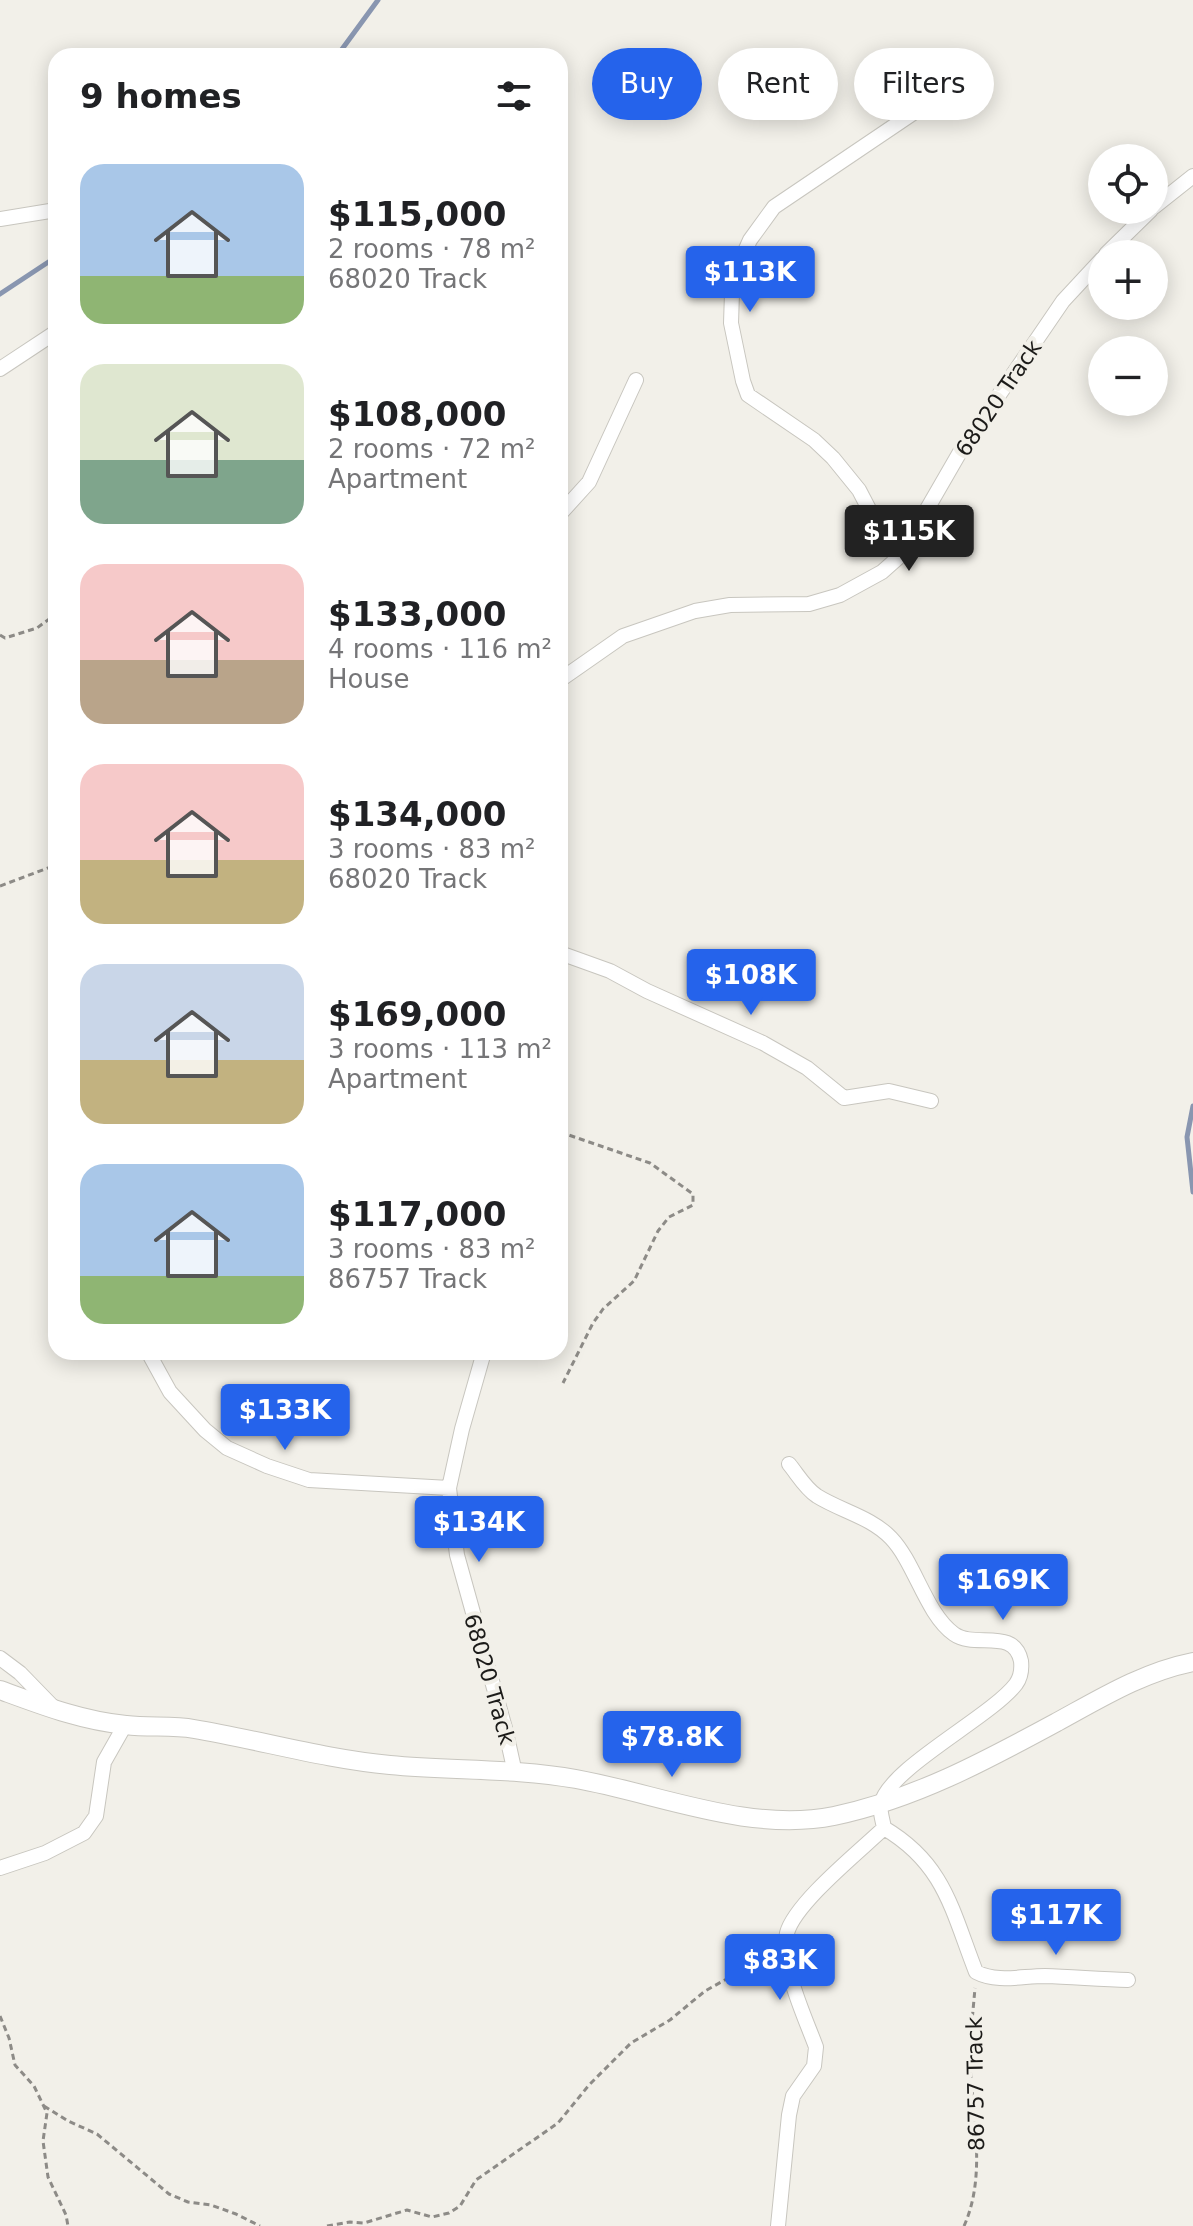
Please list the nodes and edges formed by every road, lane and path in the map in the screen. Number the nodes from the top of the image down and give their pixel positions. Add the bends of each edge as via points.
1 (903, 120) edge
2 (1193, 176) edge
3 (1168, 196) edge
4 (48, 211) edge
5 (0, 219) edge
6 (1137, 224) edge
7 (1120, 240) edge
8 (1088, 274) edge
9 (48, 337) edge
10 (0, 369) edge
11 (636, 380) dead end
12 (568, 505) edge
13 (900, 556) junction
14 (48, 620) edge
15 (0, 635) edge
16 (568, 674) edge
17 (48, 868) edge
18 (0, 886) edge
19 (568, 956) edge
20 (931, 1101) dead end
21 (568, 1135) edge
22 (152, 1360) edge
23 (482, 1360) edge
24 (563, 1383) dead end
25 (789, 1464) dead end
26 (449, 1488) junction
27 (0, 1658) edge
28 (1193, 1662) edge
29 (0, 1690) edge
30 (57, 1711) junction
31 (125, 1725) junction
32 (515, 1773) junction
33 (880, 1805) junction
34 (884, 1828) junction
35 (0, 1868) edge
36 (788, 1931) junction
37 (976, 1972) junction
38 (1128, 1980) dead end
39 (0, 2016) edge
40 (44, 2106) junction
41 (68, 2226) edge
42 (260, 2226) edge
43 (327, 2226) edge
44 (778, 2226) edge
45 (964, 2226) edge

1 - 13 street via 774,207 737,269 731,323 748,395 833,458
2 - 3 street
4 - 5 street
6 - 7 street
8 - 13 street, 68020 Track via 988,408
9 - 10 street
11 - 12 street via 589,482
13 - 16 street, 68020 Track via 840,595 809,604 718,607 623,636
14 - 15 path via 37,628
17 - 18 path
19 - 20 street via 763,1043 807,1068 844,1098 889,1091
21 - 24 path via 650,1163 693,1194 693,1205 669,1217 658,1231 634,1281 593,1323
22 - 26 street via 170,1392 205,1430 227,1448 267,1466 309,1480
23 - 26 street, 68020 Track
25 - 33 street via 816,1495 891,1538 953,1634 1007,1642 1020,1656 1020,1677 1010,1691 914,1765
26 - 32 street, 68020 Track via 457,1555
27 - 30 street
28 - 33 street via 1122,1686 981,1762
29 - 30 street
30 - 31 street
31 - 32 street via 192,1728 386,1765
31 - 35 street via 104,1762 96,1816 84,1833
32 - 33 street via 575,1779 740,1815 788,1820
33 - 34 street
34 - 36 street via 809,1899
34 - 37 street via 922,1856 957,1919
36 - 43 path via 732,1976 631,2043 558,2123 476,2180 460,2206 432,2217 407,2210 364,2223
36 - 44 street via 791,1977 817,2057 793,2096
37 - 38 street via 996,1978
37 - 45 path, 86757 Track via 970,2059 977,2166 972,2208
39 - 40 path via 15,2065
40 - 41 path via 48,2177
40 - 42 path via 97,2134 169,2194

